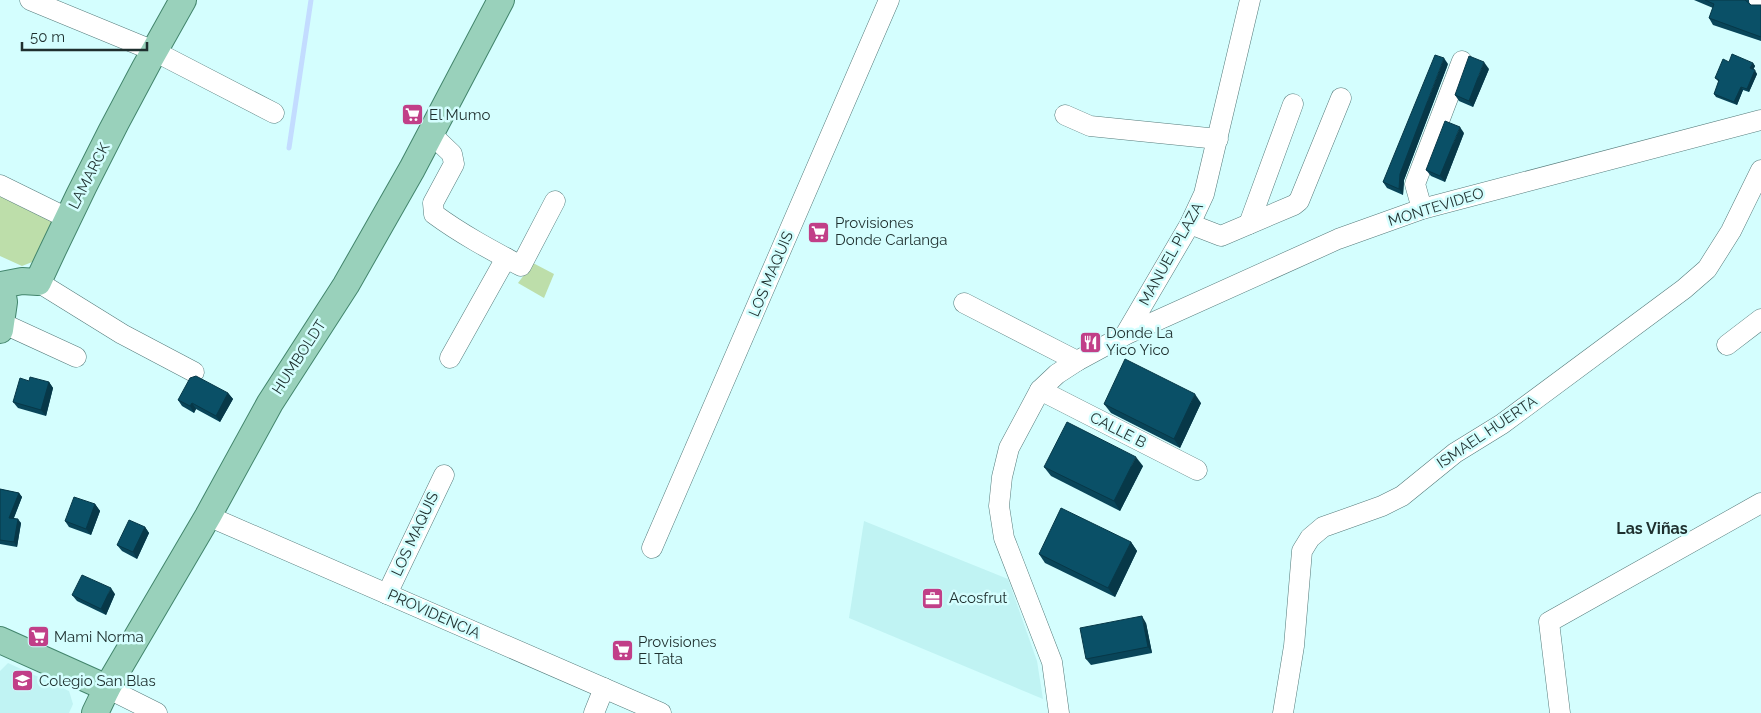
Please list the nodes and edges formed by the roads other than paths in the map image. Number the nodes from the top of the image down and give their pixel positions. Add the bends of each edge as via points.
1 (30, 0) edge
2 (183, 0) edge
3 (501, 0) edge
4 (889, 0) edge
5 (1250, 0) edge
6 (154, 51) junction
7 (1462, 61) dead end
8 (1341, 98) dead end
9 (1293, 104) dead end
10 (274, 113) dead end
11 (1065, 115) dead end
12 (1761, 120) edge
13 (430, 133) junction
14 (1218, 139) junction
15 (1761, 170) edge
16 (0, 185) edge
17 (555, 201) dead end
18 (1422, 209) junction
19 (67, 218) junction
20 (1190, 224) junction
21 (1249, 224) junction
22 (514, 262) junction
23 (38, 282) junction
24 (0, 285) edge
25 (964, 302) dead end
26 (1761, 319) edge
27 (1, 327) edge
28 (1125, 335) junction
29 (1727, 345) dead end
30 (76, 357) dead end
31 (450, 358) dead end
32 (1077, 361) junction
33 (194, 372) dead end
34 (1040, 390) junction
35 (1197, 470) dead end
36 (444, 475) dead end
37 (1761, 503) edge
38 (208, 516) junction
39 (652, 548) dead end
40 (387, 594) junction
41 (0, 640) edge
42 (107, 688) junction
43 (604, 688) junction
44 (95, 713) edge
45 (156, 713) edge
46 (594, 713) edge
47 (661, 713) edge
48 (1059, 713) edge
49 (1283, 713) edge
50 (1560, 713) edge

1 - 6 street
2 - 6 main road, LAMARCK
3 - 13 main road, HUMBOLDT
4 - 39 street, LOS MAQUIS
5 - 14 street, MANUEL PLAZA
6 - 10 street
6 - 19 main road, LAMARCK
7 - 18 street via 1414,184
8 - 21 street via 1299,201
9 - 21 street
11 - 14 street via 1090,126
12 - 18 street, MONTEVIDEO
13 - 22 street via 452,154 454,164 433,203 434,214
13 - 38 main road, HUMBOLDT via 346,285 270,403
14 - 20 street, MANUEL PLAZA via 1204,194
15 - 49 street, ISMAEL HUERTA via 1707,269 1684,289 1502,424 1455,453 1402,496 1323,527 1310,538 1302,551 1294,646
16 - 19 street
17 - 22 street
18 - 28 street, MONTEVIDEO via 1338,238
19 - 23 main road, LAMARCK
20 - 21 street via 1220,236
20 - 28 street, MANUEL PLAZA
22 - 31 street
23 - 24 main road
23 - 33 street via 122,334
24 - 27 main road via 4,302
25 - 32 street
26 - 29 street
27 - 30 street
28 - 32 street
32 - 34 street
34 - 35 street, CALLE B
34 - 48 street via 1009,448 999,506 1004,538 1052,662
36 - 40 street, LOS MAQUIS
37 - 50 street via 1549,622
38 - 40 street, PROVIDENCIA
38 - 42 main road, HUMBOLDT
40 - 43 street, PROVIDENCIA
41 - 42 main road
42 - 44 main road, HUMBOLDT
42 - 45 street
43 - 46 street
43 - 47 street, PROVIDENCIA

